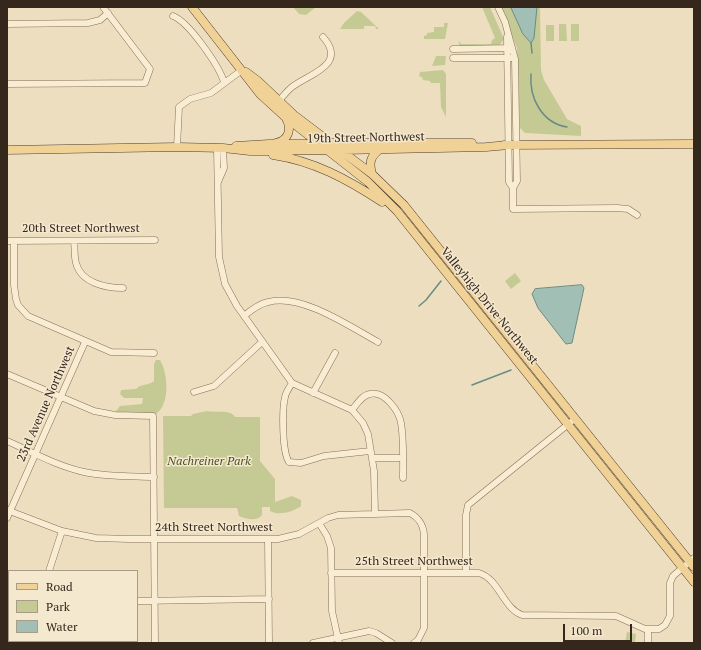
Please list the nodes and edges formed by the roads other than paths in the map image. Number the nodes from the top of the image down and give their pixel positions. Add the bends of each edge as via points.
1 (103, 7) edge
2 (192, 7) edge
3 (498, 7) edge
4 (108, 13) junction
5 (173, 16) dead end
6 (7, 24) edge
7 (323, 37) dead end
8 (510, 48) junction
9 (453, 49) dead end
10 (515, 57) junction
11 (453, 58) dead end
12 (508, 58) junction
13 (242, 70) junction
14 (224, 82) junction
15 (7, 84) edge
16 (279, 101) junction
17 (284, 116) junction
18 (269, 144) junction
19 (319, 144) junction
20 (694, 144) edge
21 (513, 145) junction
22 (177, 147) junction
23 (330, 147) junction
24 (220, 148) junction
25 (7, 150) edge
26 (342, 150) junction
27 (379, 150) junction
28 (250, 151) junction
29 (372, 174) junction
30 (397, 211) junction
31 (637, 215) dead end
32 (155, 240) dead end
33 (10, 241) edge
34 (74, 241) junction
35 (124, 288) dead end
36 (244, 316) junction
37 (85, 342) junction
38 (262, 342) junction
39 (378, 342) dead end
40 (154, 353) dead end
41 (335, 354) dead end
42 (7, 374) edge
43 (292, 383) junction
44 (194, 392) dead end
45 (313, 393) junction
46 (61, 398) junction
47 (352, 410) junction
48 (576, 418) junction
49 (568, 424) junction
50 (7, 441) edge
51 (370, 451) junction
52 (35, 454) junction
53 (372, 458) junction
54 (402, 458) junction
55 (154, 477) junction
56 (403, 478) dead end
57 (8, 511) edge
58 (375, 513) junction
59 (7, 518) edge
60 (319, 523) junction
61 (62, 531) junction
62 (155, 539) junction
63 (268, 539) junction
64 (692, 562) edge
65 (682, 567) junction
66 (49, 570) edge
67 (466, 572) junction
68 (331, 573) junction
69 (424, 573) junction
70 (694, 582) edge
71 (269, 599) junction
72 (138, 601) edge
73 (154, 601) junction
74 (648, 630) junction
75 (338, 640) edge
76 (155, 643) edge
77 (269, 643) edge
78 (313, 643) edge
79 (392, 643) edge
80 (414, 643) edge
81 (648, 643) edge

1 - 4 street
2 - 13 main road, Valleyhigh Drive Northwest
3 - 8 street via 505,22
4 - 6 street via 100,20 88,23
4 - 15 street via 150,69 142,84
5 - 14 street via 184,22 216,63
7 - 16 street via 331,51 328,64 293,86
8 - 9 street
8 - 10 street
8 - 12 street
10 - 12 street
10 - 21 street
11 - 12 street
12 - 21 street
13 - 14 street
13 - 16 main road, Valleyhigh Drive Northwest
13 - 17 main road, Valleyhigh Drive Northwest via 260,94
14 - 22 street via 211,93 190,99 179,107
16 - 23 main road, Valleyhigh Drive Northwest
17 - 18 main road via 289,126 288,135 282,141
17 - 19 main road, Valleyhigh Drive Northwest
18 - 19 main road, 19th Street Northwest
18 - 24 main road, 19th Street Northwest
19 - 23 main road, Valleyhigh Drive Northwest
20 - 21 main road, 19th Street Northwest
21 - 23 main road, 19th Street Northwest via 469,142
21 - 27 main road, 19th Street Northwest
21 - 31 street via 509,182 513,188 513,209 616,208
22 - 24 main road, 19th Street Northwest
22 - 25 main road, 19th Street Northwest
23 - 26 main road, 19th Street Northwest
23 - 28 main road, 19th Street Northwest
23 - 30 main road, Valleyhigh Drive Northwest
24 - 28 main road, 19th Street Northwest
24 - 36 street via 224,168 218,184 220,266 231,297
26 - 27 main road, 19th Street Northwest
26 - 29 main road, Valleyhigh Drive Northwest
27 - 29 main road via 370,162
28 - 30 main road via 289,157 321,167 359,186
29 - 48 main road, Valleyhigh Drive Northwest via 413,215
30 - 49 main road, Valleyhigh Drive Northwest
32 - 34 street, 20th Street Northwest
33 - 34 street, 20th Street Northwest
33 - 37 street via 18,305 28,316
34 - 35 street via 76,264 84,275 105,287
36 - 38 street
36 - 39 street via 267,302 290,301 336,319
37 - 40 street via 111,352
37 - 46 street, 23rd Avenue Northwest
38 - 43 street
38 - 44 street via 214,386
41 - 45 street
42 - 46 street
43 - 45 street
43 - 51 street via 284,402 285,452 289,462 301,463 324,456
45 - 47 street
46 - 52 street, 23rd Avenue Northwest
46 - 55 street via 99,413 153,416
47 - 51 street via 366,428
47 - 54 street via 368,394 376,393 385,398 401,421
48 - 49 street
48 - 64 main road, Valleyhigh Drive Northwest
49 - 65 main road, Valleyhigh Drive Northwest
49 - 67 street via 468,505
50 - 52 street
51 - 53 street
52 - 55 street via 88,473
52 - 57 street, 23rd Avenue Northwest
53 - 54 street
53 - 58 street
54 - 56 street
55 - 62 street
57 - 59 street, 23rd Avenue Northwest
57 - 61 street, 24th Street Northwest
58 - 60 street, 24th Street Northwest via 338,515
58 - 69 street, 24th Street Northwest via 408,513 419,519 424,530
60 - 63 street, 24th Street Northwest via 293,536
60 - 68 street via 330,545
61 - 62 street, 24th Street Northwest via 102,538
61 - 66 street
62 - 63 street, 24th Street Northwest
62 - 73 street
63 - 71 street
64 - 65 street
65 - 70 main road, Valleyhigh Drive Northwest
65 - 74 street via 671,580 669,619 659,629
67 - 69 street, 25th Street Northwest
67 - 74 street, 25th Street Northwest via 486,576 513,609 522,615 616,616
68 - 69 street, 25th Street Northwest
68 - 75 street via 332,611
69 - 80 street via 424,628
71 - 73 street
71 - 77 street
72 - 73 street
73 - 76 street
74 - 81 street
75 - 78 street
75 - 79 street via 371,631

